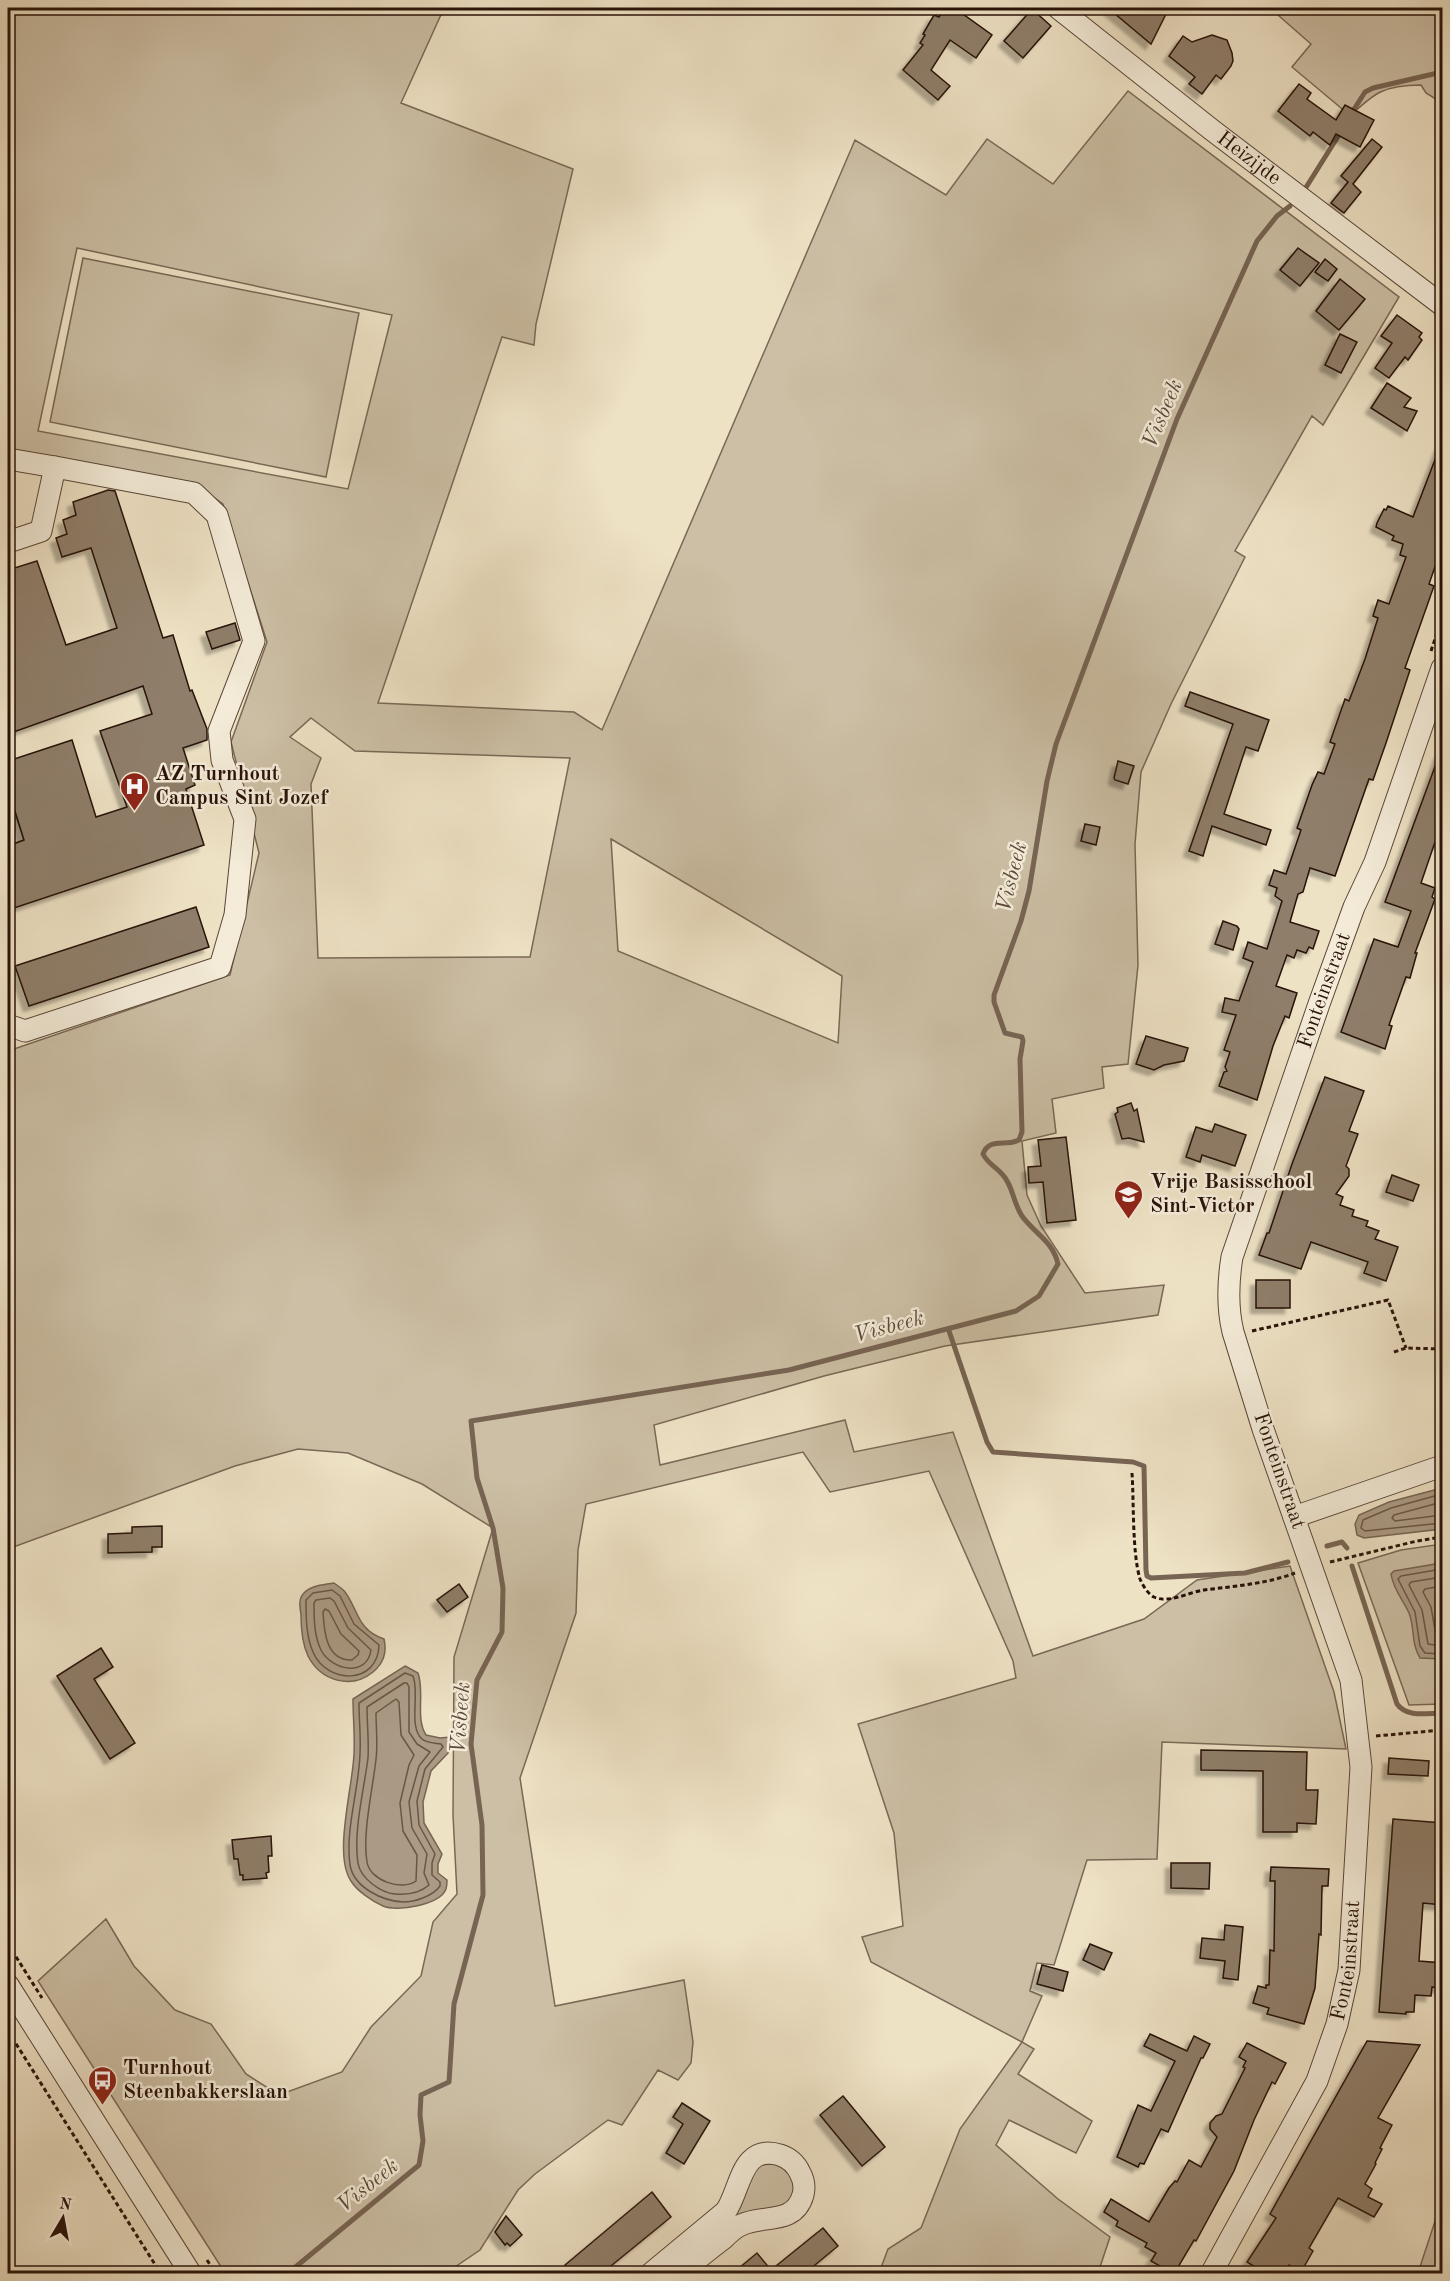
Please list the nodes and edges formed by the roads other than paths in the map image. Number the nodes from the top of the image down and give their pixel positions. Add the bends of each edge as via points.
1 (1058, 8) edge
2 (1443, 305) edge
3 (8, 459) edge
4 (55, 467) junction
5 (8, 542) edge
6 (1443, 668) edge
7 (8, 1025) edge
8 (1443, 1466) edge
9 (1294, 1517) junction
10 (8, 1985) edge
11 (191, 2274) edge
12 (650, 2274) edge
13 (679, 2274) edge
14 (1211, 2274) edge

1 - 2 street, Heizijde
3 - 4 street
4 - 5 street via 41,531
4 - 7 street via 194,493 217,515 254,640 219,731 222,760 245,819 235,915 220,967 25,1032
6 - 9 street, Fonteinstraat via 1375,862 1354,907 1319,1004 1232,1257 1229,1316
8 - 9 street
9 - 14 street, Fonteinstraat via 1352,1680 1361,1787 1349,1970 1342,2008 1317,2081
10 - 11 street
12 - 13 street via 726,2211 751,2160 775,2154 795,2164 804,2187 802,2198 791,2213 740,2225

